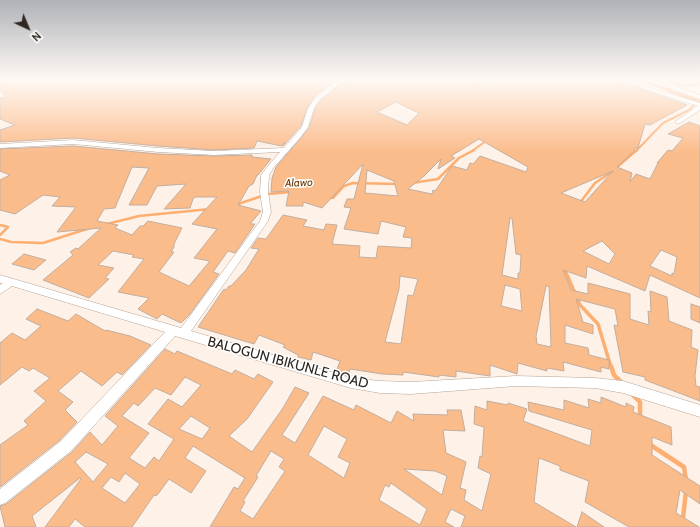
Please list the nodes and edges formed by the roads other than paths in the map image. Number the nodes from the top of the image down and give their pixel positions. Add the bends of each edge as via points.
1 (313, 105) edge
2 (697, 105) edge
3 (678, 122) dead end
4 (0, 146) edge
5 (287, 150) junction
6 (5, 281) edge
7 (0, 290) edge
8 (178, 332) junction
9 (700, 411) edge
10 (0, 498) edge

1 - 5 street via 305,127
2 - 3 street
4 - 5 street via 73,142 214,153
5 - 8 street via 265,175 267,212 264,221
6 - 7 street
6 - 8 street, BALOGUN IBIKUNLE ROAD
8 - 9 street, BALOGUN IBIKUNLE ROAD via 351,382 380,387 411,388 516,381 595,383 623,388
8 - 10 street via 66,446

